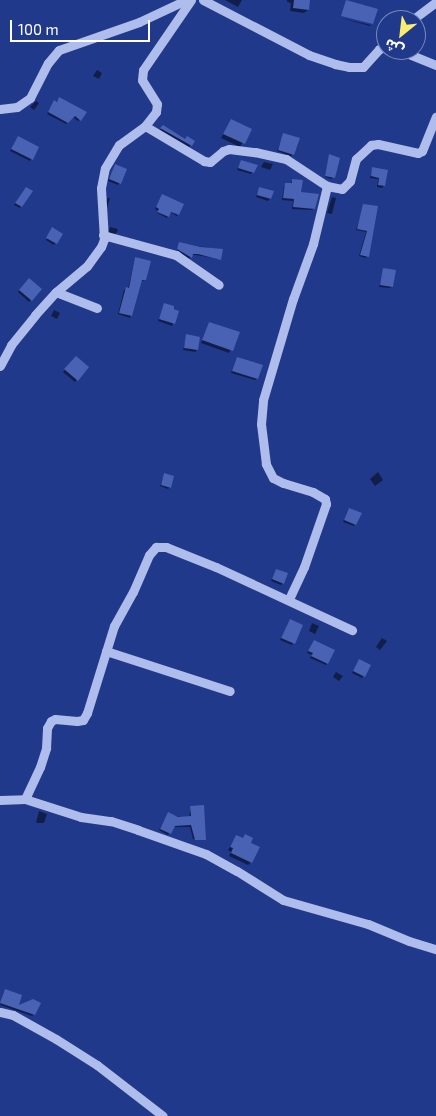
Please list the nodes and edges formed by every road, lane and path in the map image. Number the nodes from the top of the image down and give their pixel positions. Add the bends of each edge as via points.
1 (186, 0) edge
2 (191, 0) edge
3 (203, 0) edge
4 (436, 2) edge
5 (425, 10) edge
6 (376, 52) edge
7 (422, 60) edge
8 (436, 66) edge
9 (0, 109) edge
10 (436, 117) edge
11 (145, 126) junction
12 (327, 186) junction
13 (103, 235) junction
14 (219, 285) dead end
15 (56, 292) junction
16 (97, 308) dead end
17 (0, 366) edge
18 (289, 599) junction
19 (352, 630) dead end
20 (106, 651) junction
21 (230, 691) dead end
22 (25, 799) junction
23 (0, 800) edge
24 (436, 949) edge
25 (0, 1012) edge
26 (163, 1116) edge

1 - 9 street via 139,22 58,50 30,98 17,107
2 - 11 street via 143,70 142,80 158,107
3 - 6 street via 309,55 335,64 363,67
4 - 5 street
7 - 8 street
10 - 12 street via 422,151 371,145 356,159 346,187
11 - 12 street via 204,161 210,162 229,149 255,152 286,159
11 - 13 street via 119,145 105,168 101,188
12 - 18 street via 313,244 263,400 266,464 273,478 313,492 325,499 326,504
13 - 14 street via 170,253
13 - 15 street via 101,247 88,266
15 - 16 street
15 - 17 street via 11,345
18 - 19 street
18 - 20 street via 174,550 156,547 114,626
20 - 21 street
20 - 22 street via 83,720 55,719 47,728 46,748
22 - 23 street
22 - 24 street via 81,817 111,821 206,854 283,900 368,924 409,942
25 - 26 street via 56,1039 97,1065

